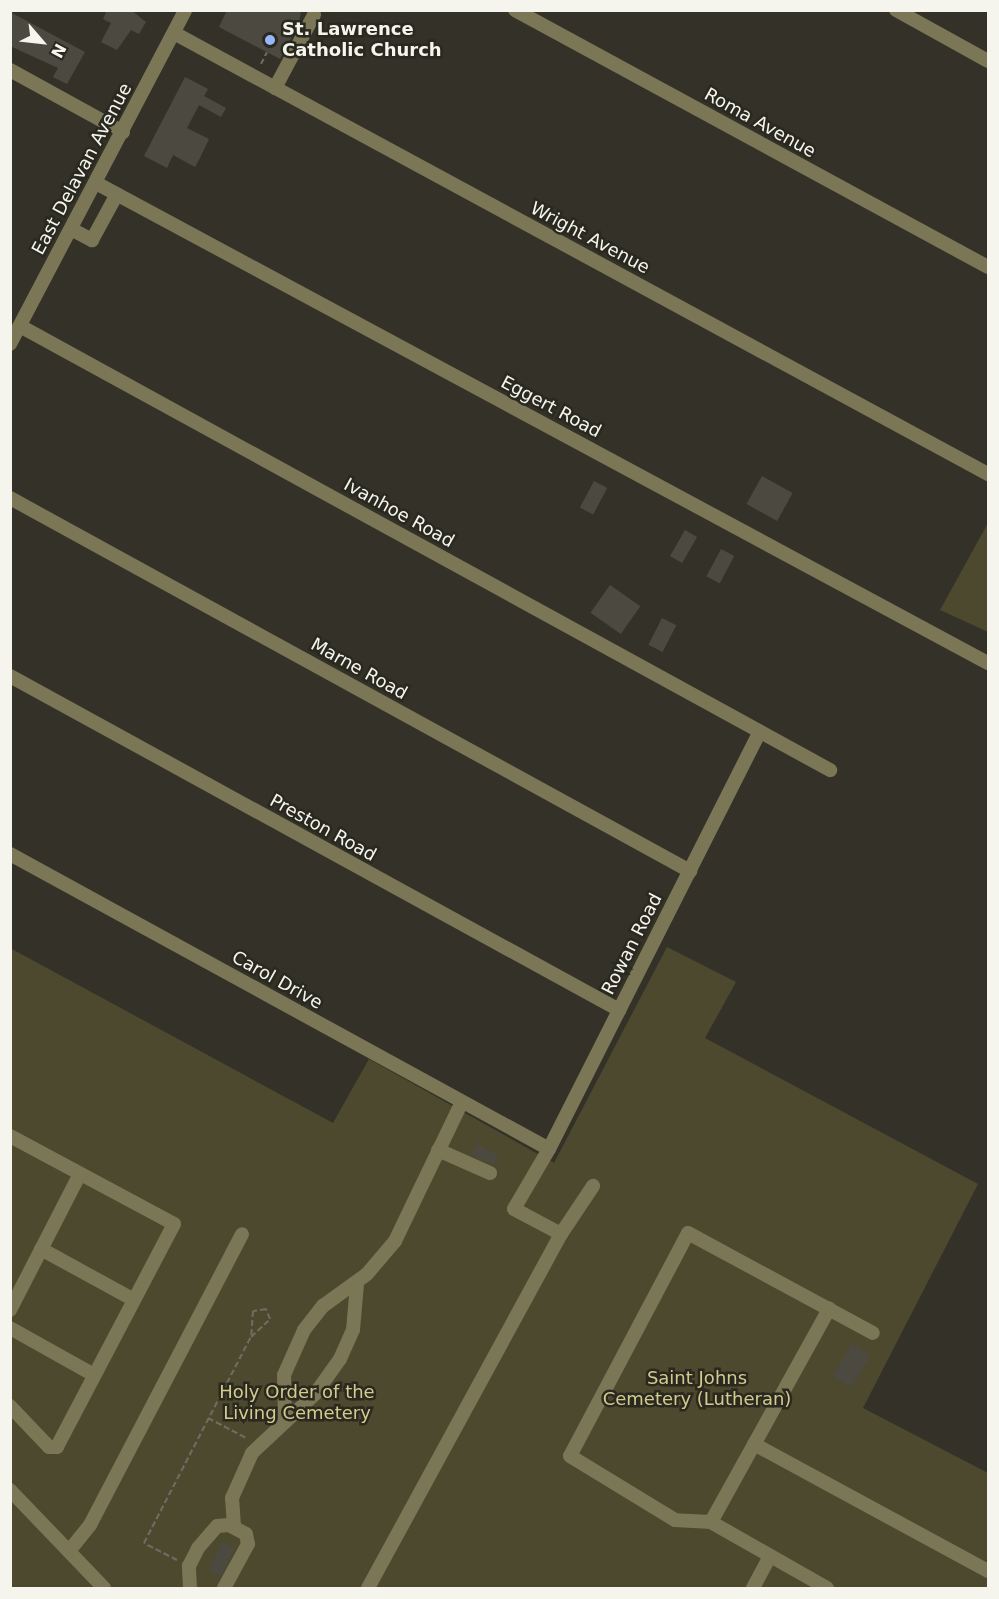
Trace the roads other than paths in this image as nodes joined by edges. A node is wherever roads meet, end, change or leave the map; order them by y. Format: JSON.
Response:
{"nodes":[{"id":1,"x":185,"y":10,"type":"edge"},
{"id":2,"x":515,"y":10,"type":"edge"},
{"id":3,"x":896,"y":10,"type":"edge"},
{"id":4,"x":314,"y":15,"type":"dead end"},
{"id":5,"x":174,"y":33,"type":"junction"},
{"id":6,"x":988,"y":62,"type":"edge"},
{"id":7,"x":10,"y":70,"type":"edge"},
{"id":8,"x":275,"y":88,"type":"junction"},
{"id":9,"x":123,"y":132,"type":"junction"},
{"id":10,"x":96,"y":183,"type":"junction"},
{"id":11,"x":117,"y":194,"type":"junction"},
{"id":12,"x":71,"y":229,"type":"junction"},
{"id":13,"x":988,"y":267,"type":"edge"},
{"id":14,"x":20,"y":326,"type":"junction"},
{"id":15,"x":10,"y":344,"type":"edge"},
{"id":16,"x":988,"y":474,"type":"edge"},
{"id":17,"x":10,"y":498,"type":"edge"},
{"id":18,"x":988,"y":663,"type":"edge"},
{"id":19,"x":10,"y":676,"type":"edge"},
{"id":20,"x":760,"y":732,"type":"junction"},
{"id":21,"x":830,"y":770,"type":"dead end"},
{"id":22,"x":10,"y":854,"type":"edge"},
{"id":23,"x":690,"y":871,"type":"junction"},
{"id":24,"x":619,"y":1010,"type":"junction"},
{"id":25,"x":462,"y":1102,"type":"junction"},
{"id":26,"x":10,"y":1137,"type":"edge"},
{"id":27,"x":549,"y":1149,"type":"junction"},
{"id":28,"x":438,"y":1150,"type":"junction"},
{"id":29,"x":490,"y":1173,"type":"dead end"},
{"id":30,"x":80,"y":1174,"type":"junction"},
{"id":31,"x":593,"y":1186,"type":"dead end"},
{"id":32,"x":242,"y":1234,"type":"dead end"},
{"id":33,"x":561,"y":1234,"type":"junction"},
{"id":34,"x":41,"y":1249,"type":"junction"},
{"id":35,"x":357,"y":1284,"type":"junction"},
{"id":36,"x":336,"y":1298,"type":"junction"},
{"id":37,"x":134,"y":1300,"type":"junction"},
{"id":38,"x":353,"y":1305,"type":"junction"},
{"id":39,"x":10,"y":1310,"type":"edge"},
{"id":40,"x":829,"y":1310,"type":"junction"},
{"id":41,"x":10,"y":1328,"type":"edge"},
{"id":42,"x":873,"y":1333,"type":"dead end"},
{"id":43,"x":94,"y":1375,"type":"junction"},
{"id":44,"x":284,"y":1399,"type":"junction"},
{"id":45,"x":10,"y":1406,"type":"edge"},
{"id":46,"x":301,"y":1406,"type":"junction"},
{"id":47,"x":285,"y":1421,"type":"junction"},
{"id":48,"x":754,"y":1444,"type":"junction"},
{"id":49,"x":10,"y":1490,"type":"edge"},
{"id":50,"x":711,"y":1522,"type":"junction"},
{"id":51,"x":234,"y":1526,"type":"junction"},
{"id":52,"x":69,"y":1551,"type":"junction"},
{"id":53,"x":770,"y":1556,"type":"junction"},
{"id":54,"x":988,"y":1571,"type":"edge"},
{"id":55,"x":104,"y":1588,"type":"edge"},
{"id":56,"x":190,"y":1588,"type":"edge"},
{"id":57,"x":224,"y":1588,"type":"edge"},
{"id":58,"x":368,"y":1588,"type":"edge"},
{"id":59,"x":753,"y":1588,"type":"edge"},
{"id":60,"x":827,"y":1588,"type":"edge"}],
"edges":[{"from":1,"to":5,"type":"street","name":"East Delavan Avenue"},
{"from":2,"to":13,"type":"street","name":"Roma Avenue"},
{"from":3,"to":6,"type":"street"},
{"from":4,"to":8,"type":"street"},
{"from":5,"to":8,"type":"street","name":"Wright Avenue"},
{"from":5,"to":9,"type":"street","name":"East Delavan Avenue"},
{"from":7,"to":9,"type":"street"},
{"from":8,"to":16,"type":"street","name":"Wright Avenue"},
{"from":9,"to":10,"type":"street","name":"East Delavan Avenue"},
{"from":10,"to":11,"type":"street","name":"Eggert Road"},
{"from":10,"to":12,"type":"street","name":"East Delavan Avenue"},
{"from":11,"to":12,"type":"street"},
{"from":11,"to":18,"type":"street","name":"Eggert Road"},
{"from":12,"to":14,"type":"street","name":"East Delavan Avenue"},
{"from":14,"to":15,"type":"street","name":"East Delavan Avenue"},
{"from":14,"to":20,"type":"street","name":"Ivanhoe Road"},
{"from":17,"to":23,"type":"street","name":"Marne Road"},
{"from":19,"to":24,"type":"street","name":"Preston Road"},
{"from":20,"to":21,"type":"street","name":"Ivanhoe Road"},
{"from":20,"to":23,"type":"street","name":"Rowan Road"},
{"from":22,"to":25,"type":"street","name":"Carol Drive"},
{"from":23,"to":24,"type":"street","name":"Rowan Road"},
{"from":24,"to":27,"type":"street","name":"Rowan Road"},
{"from":25,"to":27,"type":"street","name":"Carol Drive"},
{"from":25,"to":28,"type":"street"},
{"from":26,"to":30,"type":"street"},
{"from":27,"to":33,"type":"street","name":"Rowan Road"},
{"from":28,"to":29,"type":"street"},
{"from":28,"to":35,"type":"street"},
{"from":30,"to":34,"type":"street"},
{"from":30,"to":37,"type":"street"},
{"from":31,"to":33,"type":"street"},
{"from":32,"to":52,"type":"street"},
{"from":33,"to":58,"type":"street"},
{"from":34,"to":37,"type":"street"},
{"from":34,"to":39,"type":"street"},
{"from":35,"to":36,"type":"street"},
{"from":35,"to":38,"type":"street"},
{"from":36,"to":38,"type":"street"},
{"from":36,"to":44,"type":"street"},
{"from":37,"to":43,"type":"street"},
{"from":38,"to":46,"type":"street"},
{"from":40,"to":42,"type":"street"},
{"from":40,"to":48,"type":"street"},
{"from":40,"to":50,"type":"street"},
{"from":41,"to":43,"type":"street"},
{"from":43,"to":45,"type":"street"},
{"from":44,"to":46,"type":"street"},
{"from":44,"to":47,"type":"street"},
{"from":46,"to":47,"type":"street"},
{"from":47,"to":51,"type":"street"},
{"from":48,"to":50,"type":"street"},
{"from":48,"to":54,"type":"street"},
{"from":49,"to":52,"type":"street"},
{"from":50,"to":53,"type":"street"},
{"from":51,"to":56,"type":"street"},
{"from":51,"to":57,"type":"street"},
{"from":52,"to":55,"type":"street"},
{"from":53,"to":59,"type":"street"},
{"from":53,"to":60,"type":"street"}]}
